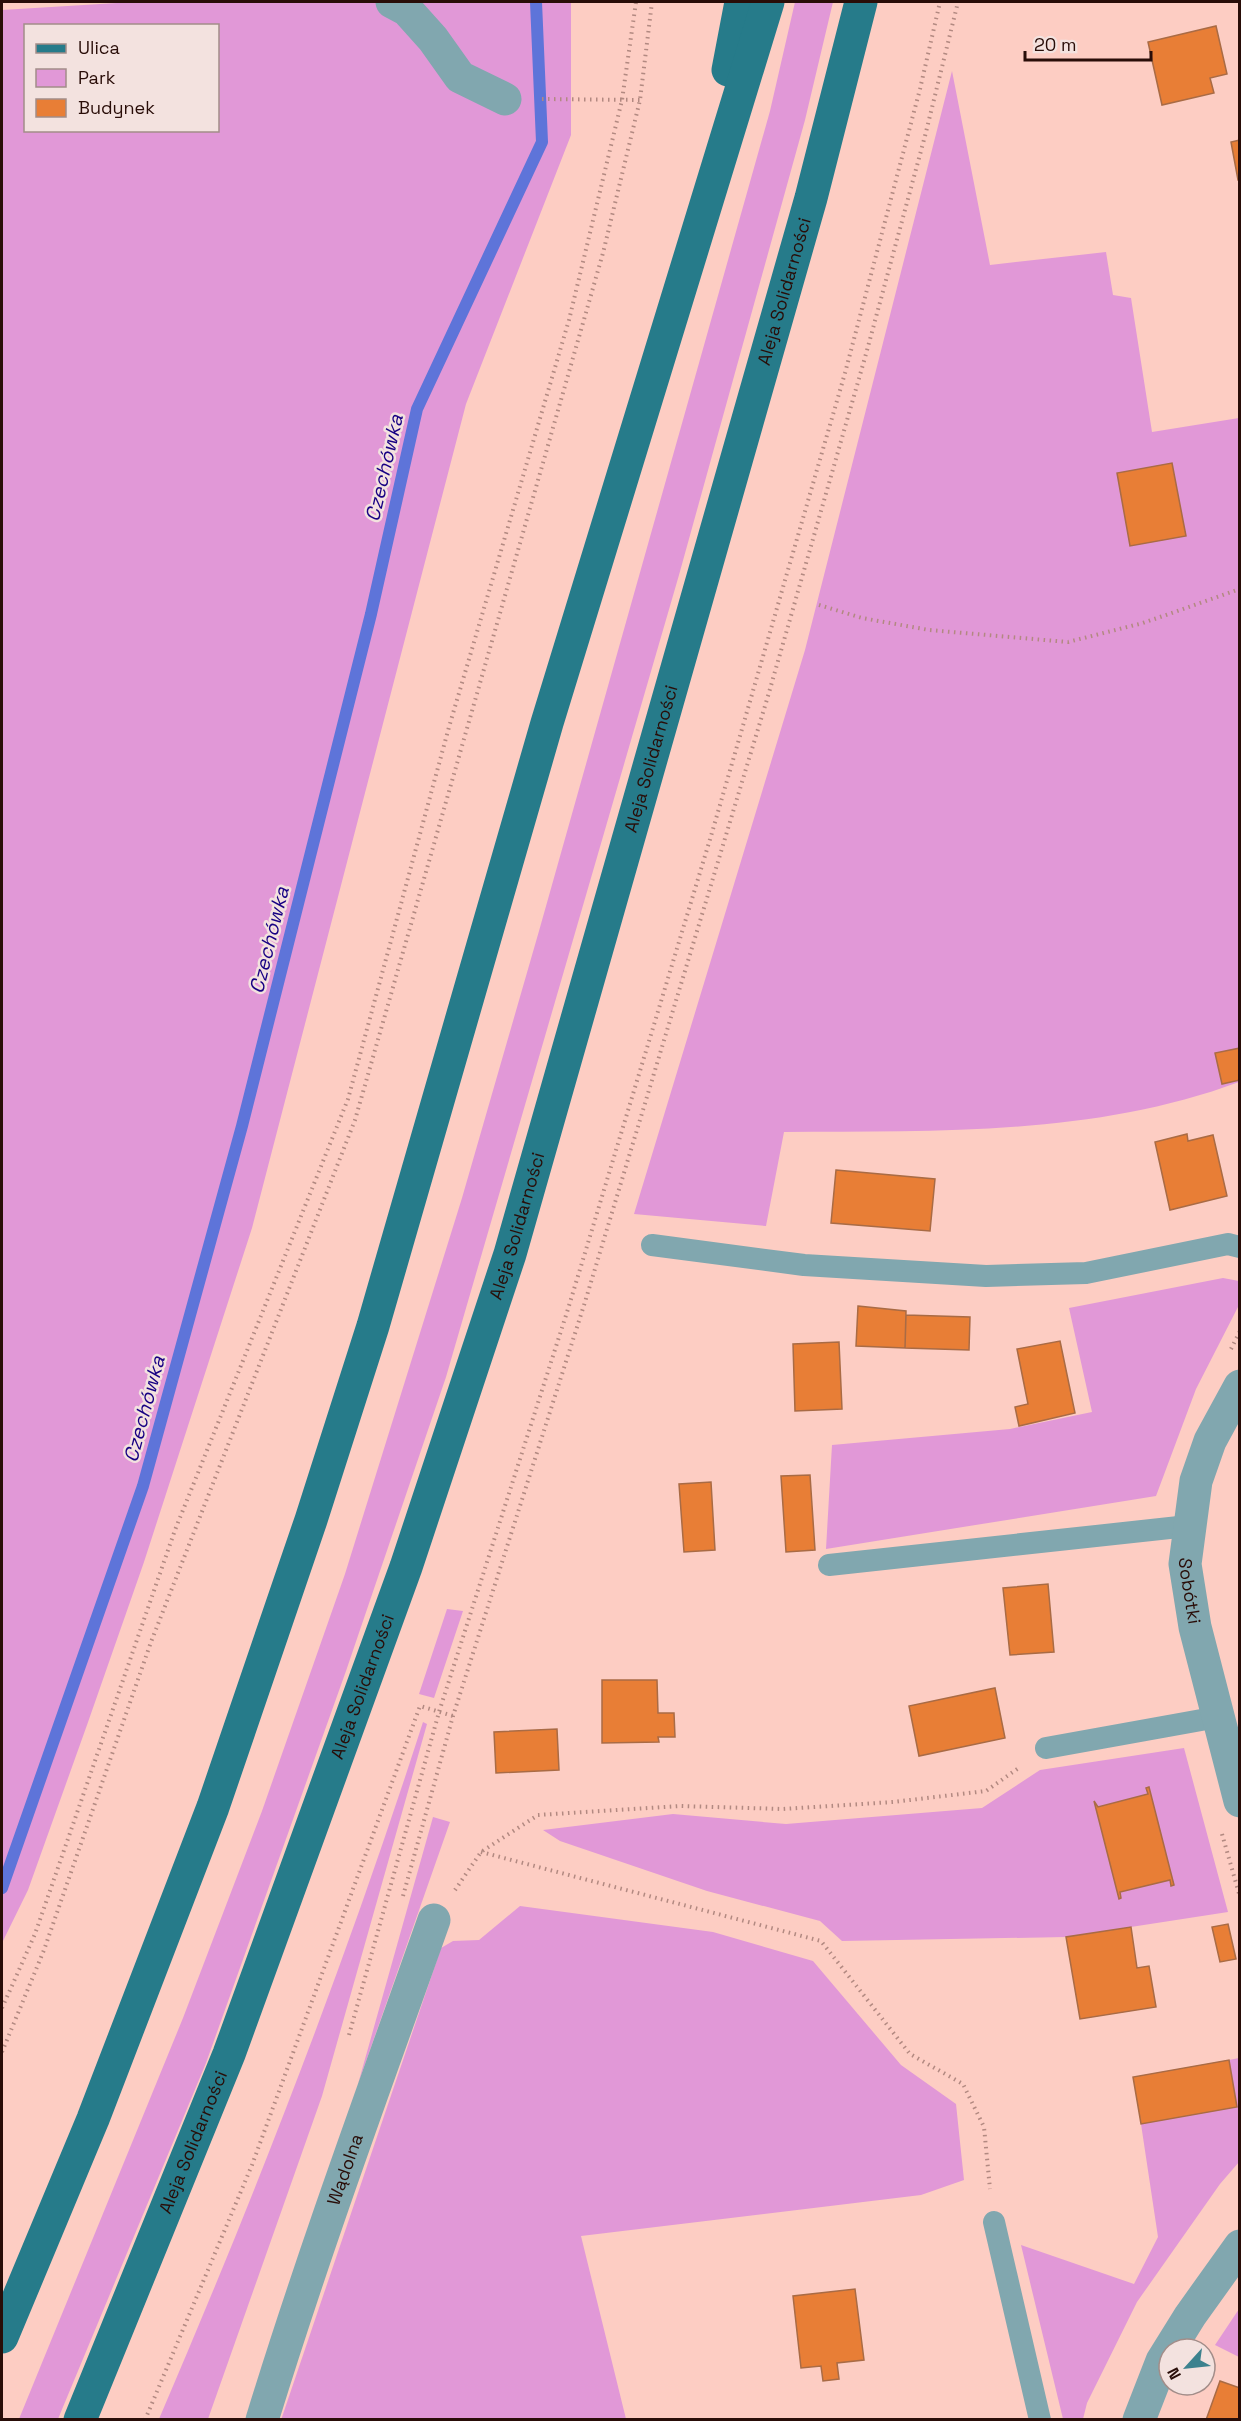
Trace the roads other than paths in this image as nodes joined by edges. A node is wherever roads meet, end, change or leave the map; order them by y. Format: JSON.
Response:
{"nodes":[{"id":1,"x":392,"y":2,"type":"edge"},
{"id":2,"x":741,"y":2,"type":"edge"},
{"id":3,"x":768,"y":2,"type":"edge"},
{"id":4,"x":861,"y":2,"type":"edge"},
{"id":5,"x":505,"y":99,"type":"dead end"},
{"id":6,"x":698,"y":225,"type":"junction"},
{"id":7,"x":652,"y":1245,"type":"dead end"},
{"id":8,"x":1239,"y":1247,"type":"edge"},
{"id":9,"x":1239,"y":1386,"type":"edge"},
{"id":10,"x":1188,"y":1526,"type":"junction"},
{"id":11,"x":829,"y":1565,"type":"dead end"},
{"id":12,"x":1218,"y":1718,"type":"junction"},
{"id":13,"x":1046,"y":1748,"type":"road end"},
{"id":14,"x":1239,"y":1801,"type":"edge"},
{"id":15,"x":434,"y":1920,"type":"road end"},
{"id":16,"x":994,"y":2222,"type":"road end"},
{"id":17,"x":1239,"y":2246,"type":"edge"},
{"id":18,"x":2,"y":2337,"type":"edge"},
{"id":19,"x":80,"y":2420,"type":"edge"},
{"id":20,"x":262,"y":2420,"type":"edge"},
{"id":21,"x":1040,"y":2420,"type":"edge"},
{"id":22,"x":1139,"y":2420,"type":"edge"}],
"edges":[{"from":1,"to":5,"type":"street"},
{"from":2,"to":6,"type":"main road"},
{"from":3,"to":6,"type":"main road"},
{"from":4,"to":19,"type":"main road","name":"Aleja Solidarności"},
{"from":6,"to":18,"type":"main road"},
{"from":7,"to":8,"type":"lane"},
{"from":9,"to":10,"type":"street","name":"Sobótki"},
{"from":10,"to":11,"type":"lane"},
{"from":10,"to":12,"type":"street","name":"Sobótki"},
{"from":12,"to":13,"type":"lane"},
{"from":12,"to":14,"type":"street","name":"Sobótki"},
{"from":15,"to":20,"type":"street","name":"Wądolna"},
{"from":16,"to":21,"type":"lane"},
{"from":17,"to":22,"type":"street"}]}
